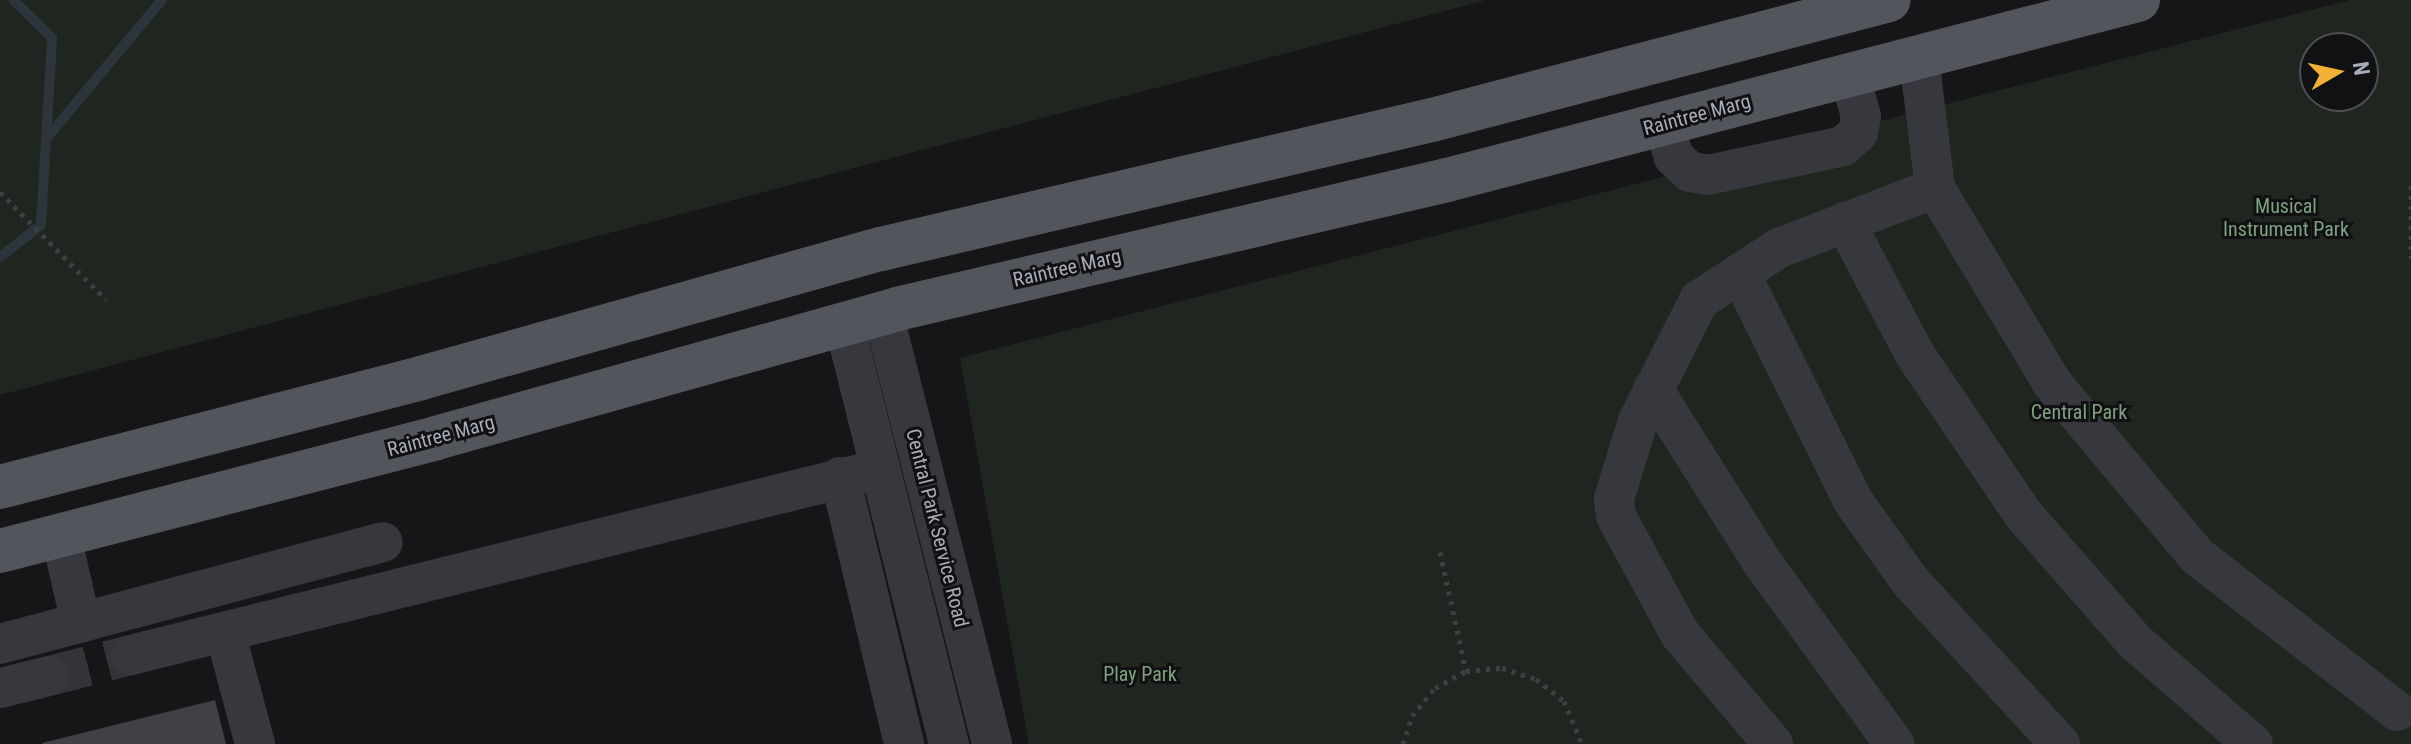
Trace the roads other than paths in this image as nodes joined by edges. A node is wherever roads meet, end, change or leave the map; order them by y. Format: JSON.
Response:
{"nodes":[{"id":1,"x":1888,"y":0,"type":"edge"},
{"id":2,"x":2138,"y":0,"type":"edge"},
{"id":3,"x":2051,"y":11,"type":"edge"},
{"id":4,"x":1919,"y":57,"type":"junction"},
{"id":5,"x":1849,"y":75,"type":"junction"},
{"id":6,"x":1664,"y":123,"type":"junction"},
{"id":7,"x":1935,"y":188,"type":"junction"},
{"id":8,"x":1845,"y":222,"type":"junction"},
{"id":9,"x":1740,"y":273,"type":"junction"},
{"id":10,"x":864,"y":318,"type":"junction"},
{"id":11,"x":1653,"y":389,"type":"junction"},
{"id":12,"x":880,"y":469,"type":"junction"},
{"id":13,"x":840,"y":477,"type":"junction"},
{"id":14,"x":0,"y":487,"type":"edge"},
{"id":15,"x":61,"y":536,"type":"junction"},
{"id":16,"x":383,"y":542,"type":"dead end"},
{"id":17,"x":0,"y":551,"type":"edge"},
{"id":18,"x":81,"y":623,"type":"junction"},
{"id":19,"x":225,"y":632,"type":"junction"},
{"id":20,"x":0,"y":644,"type":"edge"},
{"id":21,"x":131,"y":655,"type":"tunnel mouth"},
{"id":22,"x":49,"y":676,"type":"tunnel mouth"},
{"id":23,"x":0,"y":688,"type":"edge"},
{"id":24,"x":2397,"y":711,"type":"dead end"},
{"id":25,"x":255,"y":744,"type":"edge"},
{"id":26,"x":904,"y":744,"type":"edge"},
{"id":27,"x":949,"y":744,"type":"edge"},
{"id":28,"x":992,"y":744,"type":"edge"},
{"id":29,"x":1773,"y":744,"type":"edge"},
{"id":30,"x":1894,"y":744,"type":"edge"},
{"id":31,"x":2060,"y":744,"type":"edge"},
{"id":32,"x":2253,"y":744,"type":"edge"}],
"edges":[{"from":1,"to":14,"type":"main road"},
{"from":2,"to":3,"type":"main road","name":"Raintree Marg"},
{"from":3,"to":4,"type":"main road","name":"Raintree Marg"},
{"from":4,"to":5,"type":"main road","name":"Raintree Marg"},
{"from":4,"to":7,"type":"street"},
{"from":5,"to":6,"type":"main road","name":"Raintree Marg"},
{"from":5,"to":6,"type":"street"},
{"from":6,"to":10,"type":"main road","name":"Raintree Marg"},
{"from":7,"to":8,"type":"street"},
{"from":7,"to":24,"type":"street"},
{"from":8,"to":9,"type":"street"},
{"from":8,"to":32,"type":"street"},
{"from":9,"to":11,"type":"street"},
{"from":9,"to":31,"type":"street"},
{"from":10,"to":12,"type":"street","name":"Central Park Service Road"},
{"from":10,"to":15,"type":"main road","name":"Raintree Marg"},
{"from":10,"to":28,"type":"street","name":"Central Park Service Road"},
{"from":11,"to":29,"type":"street"},
{"from":11,"to":30,"type":"street"},
{"from":12,"to":13,"type":"street"},
{"from":12,"to":27,"type":"street","name":"Central Park Service Road"},
{"from":13,"to":19,"type":"street"},
{"from":13,"to":26,"type":"street"},
{"from":15,"to":17,"type":"main road","name":"Raintree Marg"},
{"from":15,"to":18,"type":"street"},
{"from":16,"to":18,"type":"street"},
{"from":18,"to":20,"type":"street"},
{"from":19,"to":21,"type":"street"},
{"from":19,"to":25,"type":"street"},
{"from":22,"to":23,"type":"street"}]}
